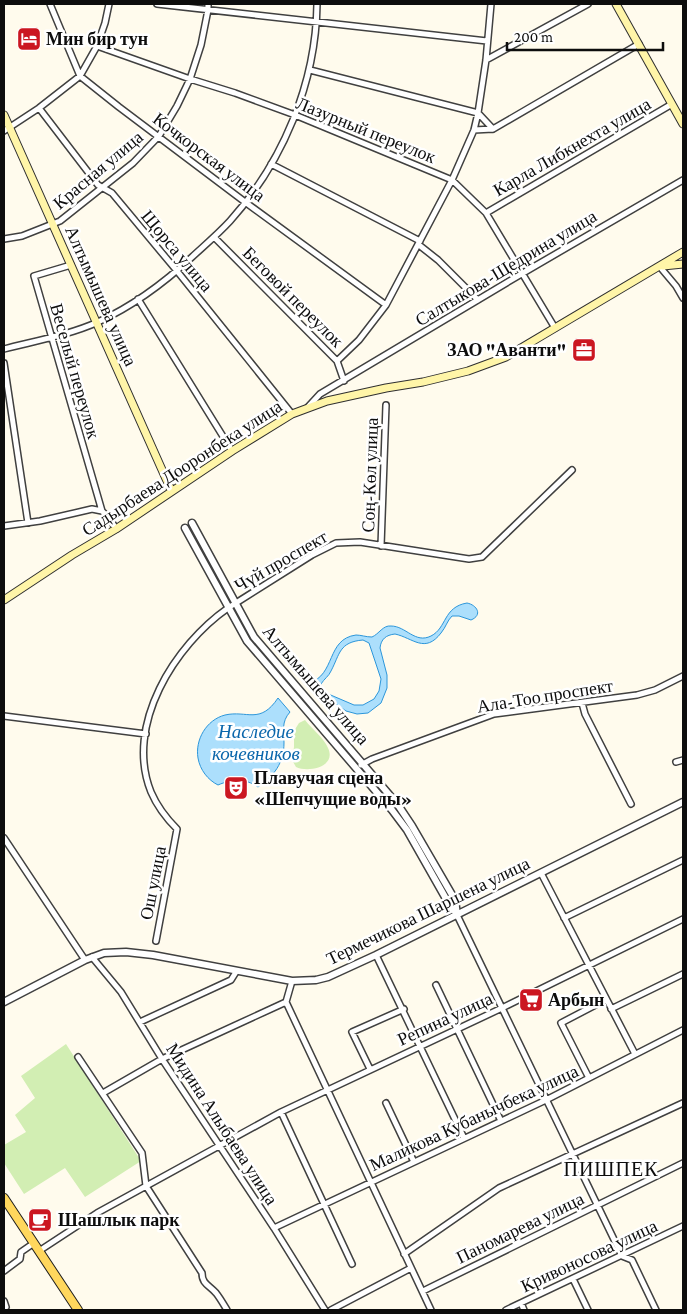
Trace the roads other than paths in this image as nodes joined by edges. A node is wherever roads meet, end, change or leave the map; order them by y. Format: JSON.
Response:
{"nodes":[{"id":1,"x":50,"y":4,"type":"edge"},
{"id":2,"x":109,"y":4,"type":"edge"},
{"id":3,"x":157,"y":4,"type":"edge"},
{"id":4,"x":317,"y":4,"type":"edge"},
{"id":5,"x":491,"y":4,"type":"edge"},
{"id":6,"x":588,"y":4,"type":"edge"},
{"id":7,"x":616,"y":4,"type":"edge"},
{"id":8,"x":208,"y":7,"type":"edge"},
{"id":9,"x":317,"y":20,"type":"junction"},
{"id":10,"x":487,"y":41,"type":"junction"},
{"id":11,"x":639,"y":44,"type":"junction"},
{"id":12,"x":97,"y":46,"type":"junction"},
{"id":13,"x":486,"y":60,"type":"junction"},
{"id":14,"x":310,"y":70,"type":"junction"},
{"id":15,"x":80,"y":76,"type":"junction"},
{"id":16,"x":190,"y":79,"type":"junction"},
{"id":17,"x":672,"y":104,"type":"junction"},
{"id":18,"x":39,"y":108,"type":"junction"},
{"id":19,"x":478,"y":113,"type":"junction"},
{"id":20,"x":4,"y":115,"type":"edge"},
{"id":21,"x":295,"y":115,"type":"junction"},
{"id":22,"x":683,"y":124,"type":"edge"},
{"id":23,"x":494,"y":129,"type":"junction"},
{"id":24,"x":7,"y":130,"type":"edge"},
{"id":25,"x":474,"y":130,"type":"junction"},
{"id":26,"x":159,"y":136,"type":"junction"},
{"id":27,"x":271,"y":164,"type":"junction"},
{"id":28,"x":452,"y":180,"type":"junction"},
{"id":29,"x":683,"y":180,"type":"edge"},
{"id":30,"x":103,"y":188,"type":"junction"},
{"id":31,"x":245,"y":202,"type":"junction"},
{"id":32,"x":486,"y":213,"type":"junction"},
{"id":33,"x":53,"y":224,"type":"junction"},
{"id":34,"x":214,"y":237,"type":"junction"},
{"id":35,"x":4,"y":239,"type":"edge"},
{"id":36,"x":419,"y":243,"type":"junction"},
{"id":37,"x":683,"y":252,"type":"edge"},
{"id":38,"x":71,"y":264,"type":"junction"},
{"id":39,"x":683,"y":264,"type":"edge"},
{"id":40,"x":660,"y":266,"type":"junction"},
{"id":41,"x":177,"y":271,"type":"junction"},
{"id":42,"x":523,"y":273,"type":"junction"},
{"id":43,"x":683,"y":298,"type":"edge"},
{"id":44,"x":138,"y":299,"type":"junction"},
{"id":45,"x":478,"y":300,"type":"junction"},
{"id":46,"x":386,"y":305,"type":"junction"},
{"id":47,"x":97,"y":322,"type":"junction"},
{"id":48,"x":555,"y":328,"type":"junction"},
{"id":49,"x":51,"y":338,"type":"junction"},
{"id":50,"x":4,"y":349,"type":"edge"},
{"id":51,"x":337,"y":361,"type":"junction"},
{"id":52,"x":4,"y":363,"type":"edge"},
{"id":53,"x":344,"y":381,"type":"junction"},
{"id":54,"x":386,"y":405,"type":"dead end"},
{"id":55,"x":307,"y":408,"type":"junction"},
{"id":56,"x":292,"y":414,"type":"junction"},
{"id":57,"x":232,"y":451,"type":"junction"},
{"id":58,"x":572,"y":470,"type":"dead end"},
{"id":59,"x":171,"y":490,"type":"junction"},
{"id":60,"x":102,"y":511,"type":"junction"},
{"id":61,"x":28,"y":523,"type":"junction"},
{"id":62,"x":192,"y":523,"type":"dead end"},
{"id":63,"x":4,"y":526,"type":"edge"},
{"id":64,"x":185,"y":528,"type":"dead end"},
{"id":65,"x":116,"y":529,"type":"junction"},
{"id":66,"x":381,"y":546,"type":"junction"},
{"id":67,"x":4,"y":600,"type":"edge"},
{"id":68,"x":235,"y":604,"type":"junction"},
{"id":69,"x":228,"y":608,"type":"junction"},
{"id":70,"x":683,"y":676,"type":"edge"},
{"id":71,"x":582,"y":703,"type":"junction"},
{"id":72,"x":4,"y":716,"type":"edge"},
{"id":73,"x":146,"y":734,"type":"junction"},
{"id":74,"x":683,"y":760,"type":"edge"},
{"id":75,"x":676,"y":762,"type":"dead end"},
{"id":76,"x":363,"y":763,"type":"junction"},
{"id":77,"x":357,"y":768,"type":"junction"},
{"id":78,"x":683,"y":802,"type":"edge"},
{"id":79,"x":632,"y":804,"type":"dead end"},
{"id":80,"x":177,"y":829,"type":"joint"},
{"id":81,"x":4,"y":838,"type":"edge"},
{"id":82,"x":683,"y":860,"type":"edge"},
{"id":83,"x":540,"y":873,"type":"junction"},
{"id":84,"x":457,"y":915,"type":"junction"},
{"id":85,"x":564,"y":918,"type":"junction"},
{"id":86,"x":683,"y":919,"type":"edge"},
{"id":87,"x":156,"y":941,"type":"dead end"},
{"id":88,"x":376,"y":955,"type":"junction"},
{"id":89,"x":88,"y":959,"type":"junction"},
{"id":90,"x":588,"y":965,"type":"junction"},
{"id":91,"x":236,"y":972,"type":"junction"},
{"id":92,"x":683,"y":974,"type":"edge"},
{"id":93,"x":292,"y":981,"type":"junction"},
{"id":94,"x":436,"y":985,"type":"dead end"},
{"id":95,"x":605,"y":1000,"type":"junction"},
{"id":96,"x":4,"y":1002,"type":"edge"},
{"id":97,"x":286,"y":1002,"type":"junction"},
{"id":98,"x":502,"y":1008,"type":"junction"},
{"id":99,"x":404,"y":1009,"type":"junction"},
{"id":100,"x":611,"y":1009,"type":"junction"},
{"id":101,"x":140,"y":1022,"type":"junction"},
{"id":102,"x":457,"y":1029,"type":"junction"},
{"id":103,"x":683,"y":1030,"type":"edge"},
{"id":104,"x":421,"y":1046,"type":"junction"},
{"id":105,"x":635,"y":1054,"type":"junction"},
{"id":106,"x":78,"y":1057,"type":"dead end"},
{"id":107,"x":162,"y":1059,"type":"junction"},
{"id":108,"x":370,"y":1069,"type":"junction"},
{"id":109,"x":589,"y":1078,"type":"junction"},
{"id":110,"x":326,"y":1090,"type":"junction"},
{"id":111,"x":102,"y":1093,"type":"junction"},
{"id":112,"x":546,"y":1100,"type":"junction"},
{"id":113,"x":386,"y":1103,"type":"dead end"},
{"id":114,"x":683,"y":1103,"type":"edge"},
{"id":115,"x":281,"y":1112,"type":"junction"},
{"id":116,"x":501,"y":1121,"type":"junction"},
{"id":117,"x":464,"y":1138,"type":"junction"},
{"id":118,"x":218,"y":1145,"type":"junction"},
{"id":119,"x":573,"y":1155,"type":"junction"},
{"id":120,"x":414,"y":1162,"type":"junction"},
{"id":121,"x":683,"y":1163,"type":"edge"},
{"id":122,"x":370,"y":1182,"type":"junction"},
{"id":123,"x":146,"y":1186,"type":"junction"},
{"id":124,"x":5,"y":1204,"type":"edge"},
{"id":125,"x":324,"y":1204,"type":"junction"},
{"id":126,"x":598,"y":1206,"type":"junction"},
{"id":127,"x":683,"y":1226,"type":"edge"},
{"id":128,"x":274,"y":1228,"type":"junction"},
{"id":129,"x":34,"y":1243,"type":"junction"},
{"id":130,"x":39,"y":1251,"type":"junction"},
{"id":131,"x":404,"y":1254,"type":"junction"},
{"id":132,"x":622,"y":1256,"type":"junction"},
{"id":133,"x":352,"y":1264,"type":"dead end"},
{"id":134,"x":411,"y":1268,"type":"junction"},
{"id":135,"x":4,"y":1271,"type":"edge"},
{"id":136,"x":573,"y":1279,"type":"junction"},
{"id":137,"x":423,"y":1291,"type":"junction"},
{"id":138,"x":4,"y":1301,"type":"edge"},
{"id":139,"x":521,"y":1303,"type":"junction"},
{"id":140,"x":6,"y":1307,"type":"dead end"},
{"id":141,"x":78,"y":1310,"type":"edge"},
{"id":142,"x":227,"y":1310,"type":"edge"},
{"id":143,"x":325,"y":1310,"type":"edge"},
{"id":144,"x":331,"y":1310,"type":"edge"},
{"id":145,"x":431,"y":1310,"type":"edge"},
{"id":146,"x":506,"y":1310,"type":"edge"},
{"id":147,"x":524,"y":1310,"type":"edge"},
{"id":148,"x":588,"y":1310,"type":"edge"},
{"id":149,"x":656,"y":1310,"type":"edge"}],
"edges":[{"from":1,"to":15,"type":"street","name":"Кочкорская улица"},
{"from":2,"to":12,"type":"street"},
{"from":3,"to":8,"type":"street"},
{"from":4,"to":9,"type":"street"},
{"from":5,"to":10,"type":"street"},
{"from":6,"to":13,"type":"street"},
{"from":7,"to":11,"type":"main road"},
{"from":8,"to":9,"type":"street"},
{"from":8,"to":16,"type":"street","name":"Красная улица"},
{"from":9,"to":10,"type":"street"},
{"from":9,"to":14,"type":"street"},
{"from":10,"to":13,"type":"street"},
{"from":11,"to":17,"type":"main road"},
{"from":11,"to":23,"type":"street"},
{"from":12,"to":15,"type":"street"},
{"from":12,"to":16,"type":"street","name":"Лазурный переулок"},
{"from":13,"to":19,"type":"street"},
{"from":14,"to":19,"type":"street"},
{"from":14,"to":21,"type":"street"},
{"from":15,"to":18,"type":"street"},
{"from":15,"to":26,"type":"street","name":"Кочкорская улица"},
{"from":16,"to":21,"type":"street","name":"Лазурный переулок"},
{"from":16,"to":26,"type":"street","name":"Красная улица"},
{"from":17,"to":22,"type":"main road"},
{"from":17,"to":32,"type":"street","name":"Карла Либкнехта улица"},
{"from":18,"to":24,"type":"street"},
{"from":18,"to":30,"type":"street","name":"Щорса улица"},
{"from":19,"to":23,"type":"street"},
{"from":19,"to":25,"type":"street"},
{"from":20,"to":24,"type":"main road","name":"Алтымышева улица"},
{"from":21,"to":27,"type":"street"},
{"from":21,"to":28,"type":"street","name":"Лазурный переулок"},
{"from":23,"to":25,"type":"street"},
{"from":24,"to":33,"type":"main road","name":"Алтымышева улица"},
{"from":25,"to":28,"type":"street"},
{"from":26,"to":30,"type":"street","name":"Красная улица"},
{"from":26,"to":31,"type":"street","name":"Кочкорская улица"},
{"from":27,"to":31,"type":"street"},
{"from":27,"to":36,"type":"street"},
{"from":28,"to":32,"type":"street","name":"Лазурный переулок"},
{"from":28,"to":36,"type":"street"},
{"from":29,"to":42,"type":"street","name":"Салтыкова-Щедрина улица"},
{"from":30,"to":33,"type":"street","name":"Красная улица"},
{"from":30,"to":41,"type":"street","name":"Щорса улица"},
{"from":31,"to":34,"type":"street"},
{"from":31,"to":46,"type":"street","name":"Кочкорская улица"},
{"from":32,"to":42,"type":"street","name":"Лазурный переулок"},
{"from":33,"to":35,"type":"street","name":"Красная улица"},
{"from":33,"to":38,"type":"main road","name":"Алтымышева улица"},
{"from":34,"to":41,"type":"street"},
{"from":34,"to":51,"type":"street","name":"Беговой переулок"},
{"from":36,"to":45,"type":"street"},
{"from":36,"to":46,"type":"street"},
{"from":37,"to":40,"type":"main road","name":"Садырбаева Дооронбека улица"},
{"from":38,"to":47,"type":"main road","name":"Алтымышева улица"},
{"from":38,"to":49,"type":"street","name":"Веселый переулок"},
{"from":39,"to":40,"type":"main road","name":"Садырбаева Дооронбека улица"},
{"from":40,"to":43,"type":"street"},
{"from":40,"to":48,"type":"main road","name":"Садырбаева Дооронбека улица"},
{"from":41,"to":44,"type":"street"},
{"from":41,"to":56,"type":"street","name":"Щорса улица"},
{"from":42,"to":45,"type":"street","name":"Салтыкова-Щедрина улица"},
{"from":42,"to":48,"type":"street","name":"Лазурный переулок"},
{"from":44,"to":47,"type":"street"},
{"from":44,"to":57,"type":"street"},
{"from":45,"to":53,"type":"street","name":"Салтыкова-Щедрина улица"},
{"from":46,"to":51,"type":"street"},
{"from":47,"to":49,"type":"street"},
{"from":47,"to":59,"type":"main road","name":"Алтымышева улица"},
{"from":48,"to":55,"type":"main road","name":"Садырбаева Дооронбека улица"},
{"from":49,"to":50,"type":"street"},
{"from":49,"to":60,"type":"street","name":"Веселый переулок"},
{"from":51,"to":53,"type":"street","name":"Беговой переулок"},
{"from":52,"to":61,"type":"street"},
{"from":53,"to":55,"type":"street","name":"Салтыкова-Щедрина улица"},
{"from":54,"to":66,"type":"street","name":"Соң-Көл улица"},
{"from":55,"to":56,"type":"main road","name":"Садырбаева Дооронбека улица"},
{"from":56,"to":57,"type":"main road","name":"Садырбаева Дооронбека улица"},
{"from":57,"to":59,"type":"main road","name":"Садырбаева Дооронбека улица"},
{"from":58,"to":66,"type":"street","name":"Чүй проспект"},
{"from":59,"to":65,"type":"main road","name":"Садырбаева Дооронбека улица"},
{"from":60,"to":61,"type":"street"},
{"from":60,"to":65,"type":"street"},
{"from":61,"to":63,"type":"street"},
{"from":62,"to":68,"type":"street","name":"Алтымышева улица"},
{"from":64,"to":69,"type":"street","name":"Алтымышева улица"},
{"from":65,"to":67,"type":"main road","name":"Садырбаева Дооронбека улица"},
{"from":66,"to":68,"type":"street","name":"Чүй проспект"},
{"from":68,"to":69,"type":"street","name":"Чүй проспект"},
{"from":68,"to":76,"type":"street","name":"Алтымышева улица"},
{"from":69,"to":73,"type":"street","name":"Чүй проспект"},
{"from":69,"to":77,"type":"street","name":"Алтымышева улица"},
{"from":70,"to":71,"type":"street","name":"Ала-Тоо проспект"},
{"from":71,"to":76,"type":"street","name":"Ала-Тоо проспект"},
{"from":71,"to":79,"type":"street"},
{"from":72,"to":73,"type":"street"},
{"from":73,"to":80,"type":"street","name":"Чүй проспект"},
{"from":74,"to":75,"type":"street"},
{"from":76,"to":77,"type":"street","name":"Ала-Тоо проспект"},
{"from":76,"to":84,"type":"street","name":"Алтымышева улица"},
{"from":77,"to":84,"type":"street","name":"Алтымышева улица"},
{"from":78,"to":83,"type":"street","name":"Термечикова Шаршена улица"},
{"from":80,"to":87,"type":"street","name":"Ош улица"},
{"from":81,"to":89,"type":"street","name":"Мидина Алыбаева улица"},
{"from":82,"to":85,"type":"street"},
{"from":83,"to":84,"type":"street","name":"Термечикова Шаршена улица"},
{"from":83,"to":85,"type":"street"},
{"from":84,"to":88,"type":"street","name":"Термечикова Шаршена улица"},
{"from":84,"to":98,"type":"street"},
{"from":85,"to":90,"type":"street"},
{"from":86,"to":90,"type":"street","name":"Репина улица"},
{"from":88,"to":93,"type":"street","name":"Термечикова Шаршена улица"},
{"from":88,"to":99,"type":"street"},
{"from":89,"to":91,"type":"street","name":"Термечикова Шаршена улица"},
{"from":89,"to":96,"type":"street","name":"Термечикова Шаршена улица"},
{"from":89,"to":101,"type":"street","name":"Мидина Алыбаева улица"},
{"from":90,"to":95,"type":"street"},
{"from":90,"to":98,"type":"street","name":"Репина улица"},
{"from":91,"to":93,"type":"street","name":"Термечикова Шаршена улица"},
{"from":91,"to":101,"type":"street"},
{"from":92,"to":100,"type":"street"},
{"from":93,"to":97,"type":"street"},
{"from":94,"to":102,"type":"street"},
{"from":95,"to":100,"type":"street"},
{"from":95,"to":109,"type":"street"},
{"from":97,"to":107,"type":"street"},
{"from":97,"to":110,"type":"street"},
{"from":98,"to":102,"type":"street","name":"Репина улица"},
{"from":98,"to":112,"type":"street"},
{"from":99,"to":104,"type":"street"},
{"from":99,"to":108,"type":"street"},
{"from":100,"to":105,"type":"street"},
{"from":101,"to":107,"type":"street","name":"Мидина Алыбаева улица"},
{"from":102,"to":104,"type":"street","name":"Репина улица"},
{"from":102,"to":116,"type":"street"},
{"from":103,"to":105,"type":"street","name":"Маликова Кубанычбека улица"},
{"from":104,"to":108,"type":"street","name":"Репина улица"},
{"from":104,"to":117,"type":"street"},
{"from":105,"to":109,"type":"street","name":"Маликова Кубанычбека улица"},
{"from":106,"to":111,"type":"street"},
{"from":107,"to":111,"type":"street"},
{"from":107,"to":118,"type":"street","name":"Мидина Алыбаева улица"},
{"from":108,"to":110,"type":"street","name":"Репина улица"},
{"from":109,"to":112,"type":"street","name":"Маликова Кубанычбека улица"},
{"from":110,"to":115,"type":"street","name":"Репина улица"},
{"from":110,"to":122,"type":"street"},
{"from":111,"to":123,"type":"street"},
{"from":112,"to":116,"type":"street","name":"Маликова Кубанычбека улица"},
{"from":112,"to":119,"type":"street"},
{"from":113,"to":120,"type":"street"},
{"from":114,"to":119,"type":"street"},
{"from":115,"to":118,"type":"street","name":"Репина улица"},
{"from":115,"to":125,"type":"street"},
{"from":116,"to":117,"type":"street","name":"Маликова Кубанычбека улица"},
{"from":117,"to":120,"type":"street","name":"Маликова Кубанычбека улица"},
{"from":118,"to":123,"type":"street","name":"Репина улица"},
{"from":118,"to":128,"type":"street","name":"Мидина Алыбаева улица"},
{"from":119,"to":126,"type":"street"},
{"from":119,"to":131,"type":"street"},
{"from":120,"to":122,"type":"street","name":"Маликова Кубанычбека улица"},
{"from":121,"to":126,"type":"street","name":"Паномарева улица"},
{"from":122,"to":125,"type":"street","name":"Маликова Кубанычбека улица"},
{"from":122,"to":131,"type":"street"},
{"from":123,"to":130,"type":"street","name":"Репина улица"},
{"from":123,"to":142,"type":"street"},
{"from":124,"to":129,"type":"main road"},
{"from":125,"to":128,"type":"street","name":"Маликова Кубанычбека улица"},
{"from":125,"to":133,"type":"street"},
{"from":126,"to":132,"type":"street"},
{"from":126,"to":137,"type":"street","name":"Паномарева улица"},
{"from":127,"to":132,"type":"street","name":"Кривоносова улица"},
{"from":128,"to":143,"type":"street","name":"Мидина Алыбаева улица"},
{"from":129,"to":130,"type":"main road"},
{"from":129,"to":135,"type":"street"},
{"from":130,"to":141,"type":"main road"},
{"from":131,"to":134,"type":"street"},
{"from":132,"to":136,"type":"street","name":"Кривоносова улица"},
{"from":132,"to":149,"type":"street"},
{"from":134,"to":137,"type":"street"},
{"from":134,"to":144,"type":"street"},
{"from":136,"to":139,"type":"street","name":"Кривоносова улица"},
{"from":136,"to":148,"type":"street"},
{"from":137,"to":145,"type":"street"},
{"from":138,"to":140,"type":"street"},
{"from":139,"to":146,"type":"street","name":"Кривоносова улица"},
{"from":139,"to":147,"type":"street"}]}
